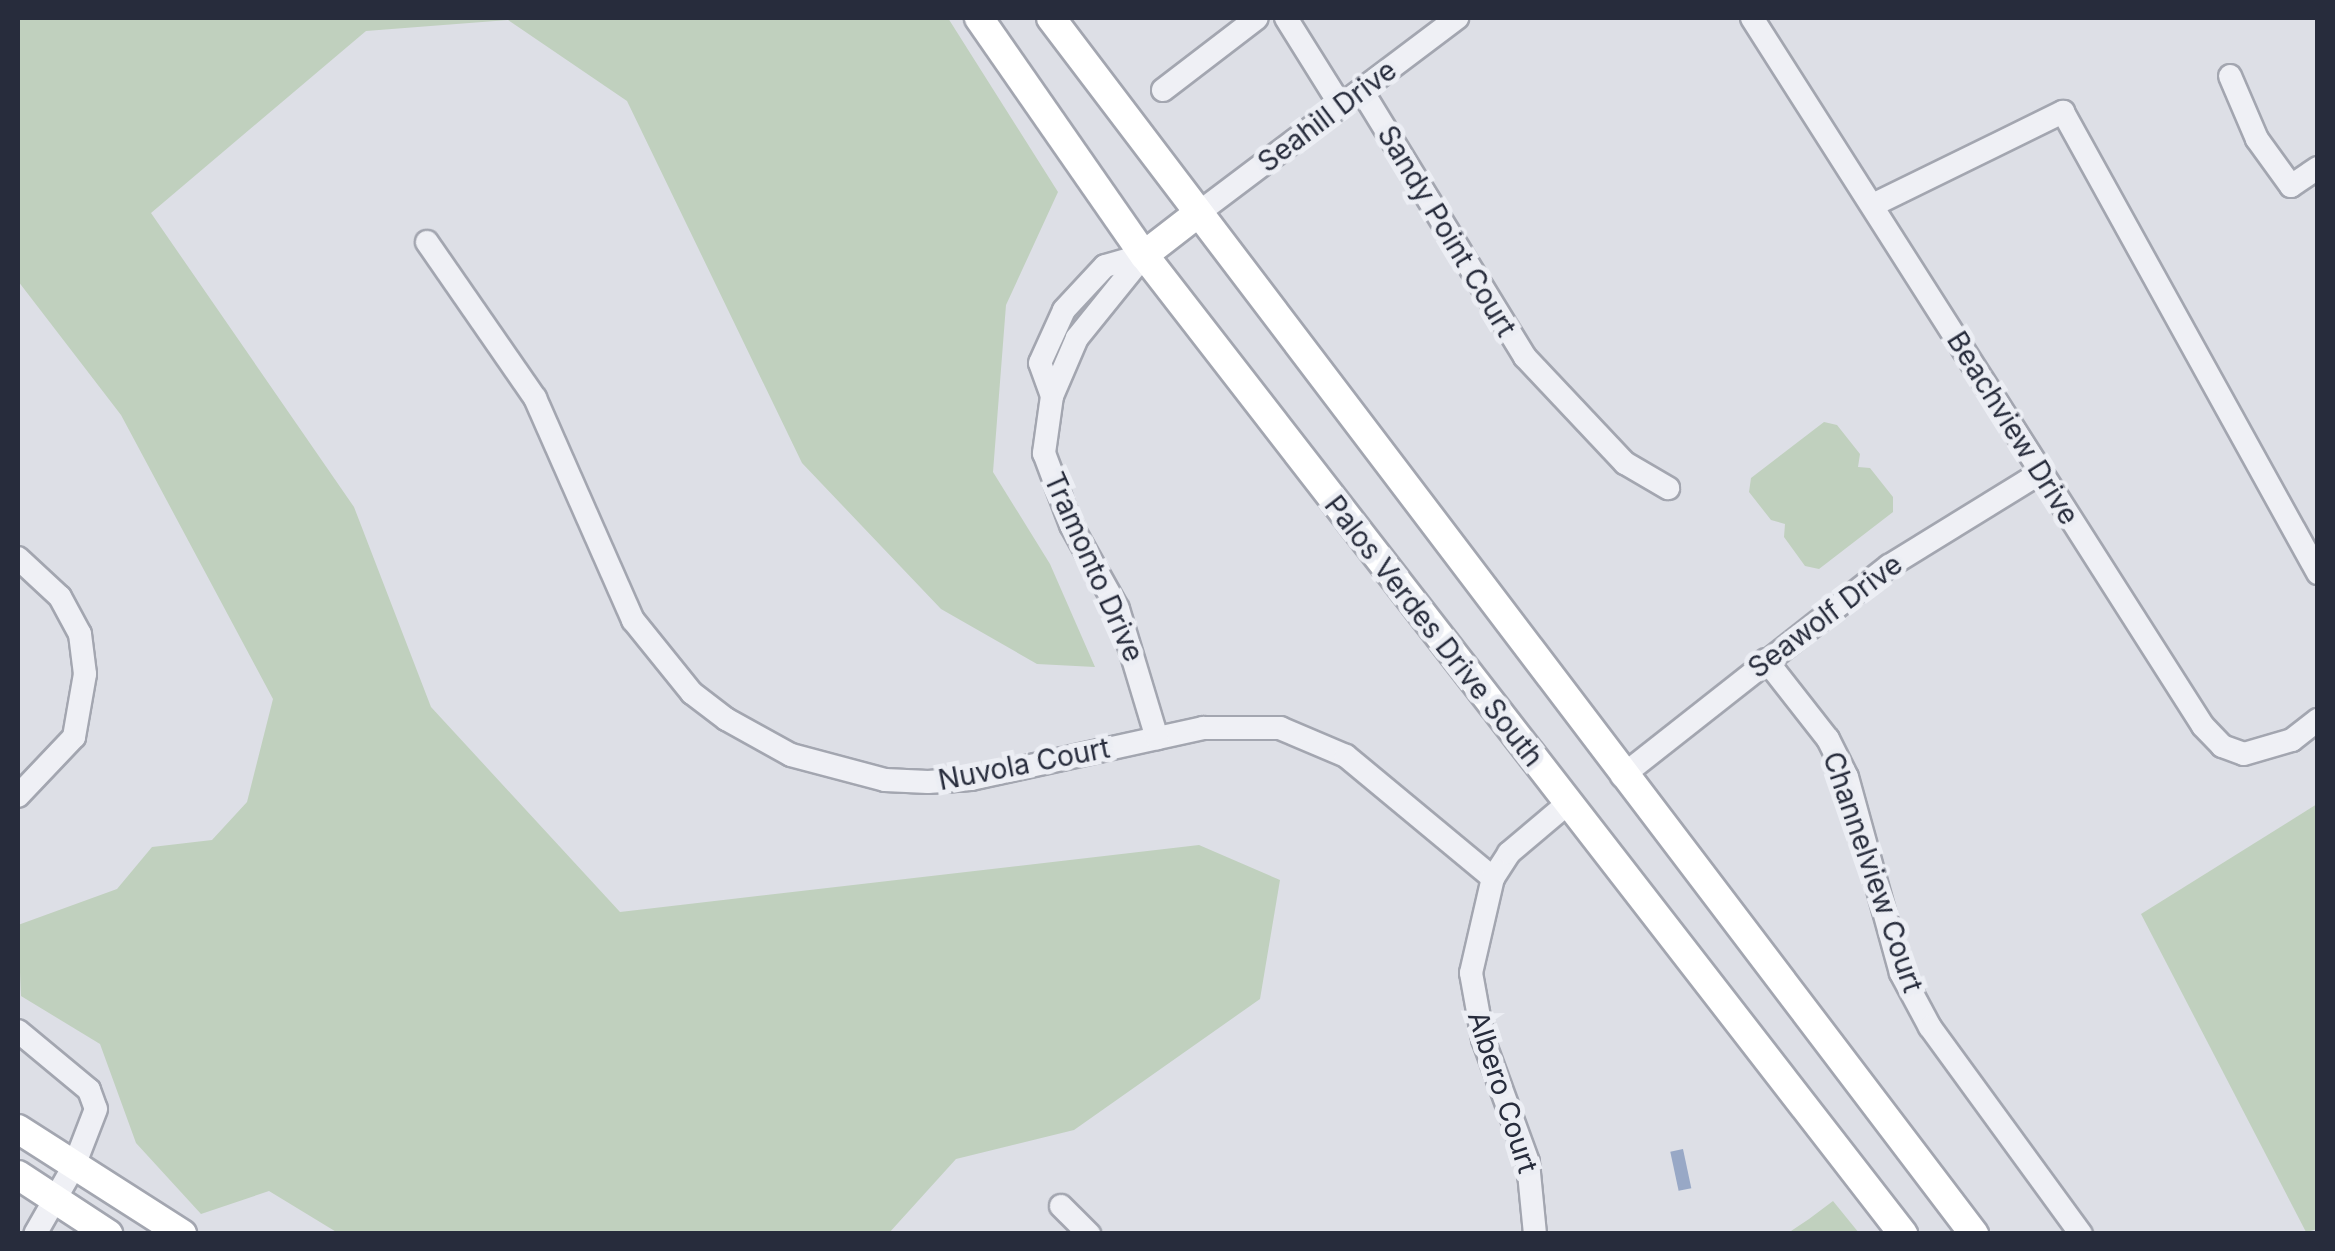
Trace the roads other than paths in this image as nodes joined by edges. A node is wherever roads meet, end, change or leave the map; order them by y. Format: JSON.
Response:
{"nodes":[{"id":1,"x":979,"y":18,"type":"edge"},
{"id":2,"x":1051,"y":18,"type":"edge"},
{"id":3,"x":1257,"y":18,"type":"edge"},
{"id":4,"x":1286,"y":18,"type":"edge"},
{"id":5,"x":1457,"y":18,"type":"edge"},
{"id":6,"x":1752,"y":18,"type":"edge"},
{"id":7,"x":2230,"y":76,"type":"dead end"},
{"id":8,"x":1163,"y":90,"type":"dead end"},
{"id":9,"x":1362,"y":91,"type":"junction"},
{"id":10,"x":1342,"y":106,"type":"junction"},
{"id":11,"x":2318,"y":168,"type":"edge"},
{"id":12,"x":1874,"y":205,"type":"junction"},
{"id":13,"x":1197,"y":214,"type":"junction"},
{"id":14,"x":426,"y":242,"type":"dead end"},
{"id":15,"x":1144,"y":255,"type":"junction"},
{"id":16,"x":2040,"y":473,"type":"junction"},
{"id":17,"x":1668,"y":488,"type":"dead end"},
{"id":18,"x":18,"y":558,"type":"edge"},
{"id":19,"x":2318,"y":573,"type":"edge"},
{"id":20,"x":1766,"y":660,"type":"junction"},
{"id":21,"x":2318,"y":720,"type":"edge"},
{"id":22,"x":1157,"y":738,"type":"junction"},
{"id":23,"x":1622,"y":776,"type":"junction"},
{"id":24,"x":18,"y":796,"type":"edge"},
{"id":25,"x":1567,"y":804,"type":"junction"},
{"id":26,"x":1493,"y":878,"type":"junction"},
{"id":27,"x":18,"y":1031,"type":"edge"},
{"id":28,"x":18,"y":1129,"type":"edge"},
{"id":29,"x":74,"y":1166,"type":"junction"},
{"id":30,"x":18,"y":1176,"type":"edge"},
{"id":31,"x":56,"y":1200,"type":"junction"},
{"id":32,"x":1061,"y":1206,"type":"dead end"},
{"id":33,"x":35,"y":1234,"type":"edge"},
{"id":34,"x":108,"y":1234,"type":"edge"},
{"id":35,"x":182,"y":1234,"type":"edge"},
{"id":36,"x":1089,"y":1234,"type":"edge"},
{"id":37,"x":1535,"y":1234,"type":"edge"},
{"id":38,"x":1903,"y":1234,"type":"edge"},
{"id":39,"x":1974,"y":1234,"type":"edge"},
{"id":40,"x":2081,"y":1234,"type":"edge"}],
"edges":[{"from":1,"to":15,"type":"main road","name":"Palos Verdes Drive South"},
{"from":2,"to":13,"type":"main road"},
{"from":3,"to":8,"type":"street"},
{"from":4,"to":10,"type":"street"},
{"from":5,"to":9,"type":"street","name":"Seahill Drive"},
{"from":6,"to":12,"type":"street","name":"Beachview Drive"},
{"from":7,"to":11,"type":"street"},
{"from":9,"to":10,"type":"street","name":"Seahill Drive"},
{"from":9,"to":17,"type":"street","name":"Sandy Point Court"},
{"from":10,"to":13,"type":"street","name":"Seahill Drive"},
{"from":12,"to":16,"type":"street","name":"Beachview Drive"},
{"from":12,"to":19,"type":"street"},
{"from":13,"to":15,"type":"main road"},
{"from":13,"to":23,"type":"main road"},
{"from":14,"to":22,"type":"street","name":"Nuvola Court"},
{"from":15,"to":22,"type":"street","name":"Tramonto Drive"},
{"from":15,"to":25,"type":"main road","name":"Palos Verdes Drive South"},
{"from":16,"to":20,"type":"street","name":"Seawolf Drive"},
{"from":16,"to":21,"type":"street","name":"Beachview Drive"},
{"from":18,"to":24,"type":"street"},
{"from":20,"to":23,"type":"street","name":"Seawolf Drive"},
{"from":20,"to":40,"type":"street","name":"Channelview Court"},
{"from":22,"to":26,"type":"street","name":"Nuvola Court"},
{"from":23,"to":39,"type":"main road"},
{"from":25,"to":26,"type":"street","name":"Albero Court"},
{"from":25,"to":38,"type":"main road","name":"Palos Verdes Drive South"},
{"from":26,"to":37,"type":"street","name":"Albero Court"},
{"from":27,"to":29,"type":"street"},
{"from":28,"to":29,"type":"main road"},
{"from":29,"to":31,"type":"street"},
{"from":29,"to":35,"type":"main road"},
{"from":30,"to":31,"type":"main road"},
{"from":31,"to":33,"type":"street"},
{"from":31,"to":34,"type":"main road"},
{"from":32,"to":36,"type":"street"}]}
